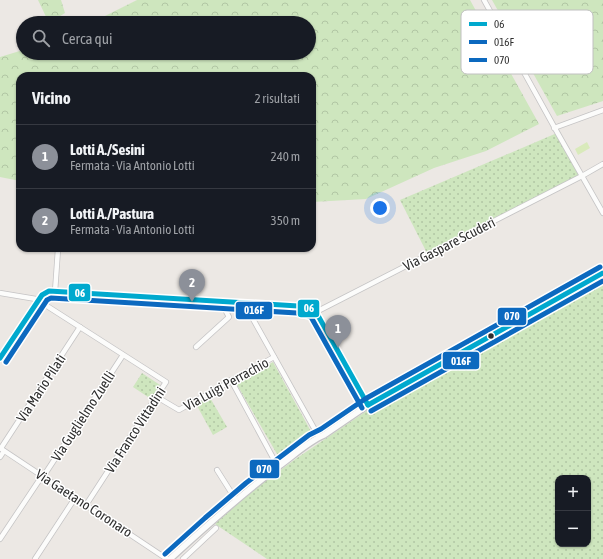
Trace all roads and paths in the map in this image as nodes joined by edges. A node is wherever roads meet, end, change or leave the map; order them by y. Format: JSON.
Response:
{"nodes":[{"id":1,"x":484,"y":0,"type":"edge"},
{"id":2,"x":489,"y":10,"type":"edge"},
{"id":3,"x":524,"y":74,"type":"edge"},
{"id":4,"x":603,"y":110,"type":"edge"},
{"id":5,"x":554,"y":128,"type":"junction"},
{"id":6,"x":603,"y":164,"type":"edge"},
{"id":7,"x":582,"y":176,"type":"junction"},
{"id":8,"x":603,"y":213,"type":"edge"},
{"id":9,"x":58,"y":252,"type":"edge"},
{"id":10,"x":603,"y":273,"type":"edge"},
{"id":11,"x":55,"y":292,"type":"junction"},
{"id":12,"x":0,"y":293,"type":"edge"},
{"id":13,"x":39,"y":300,"type":"junction"},
{"id":14,"x":221,"y":302,"type":"junction"},
{"id":15,"x":244,"y":303,"type":"junction"},
{"id":16,"x":316,"y":312,"type":"junction"},
{"id":17,"x":80,"y":327,"type":"junction"},
{"id":18,"x":196,"y":347,"type":"dead end"},
{"id":19,"x":123,"y":355,"type":"junction"},
{"id":20,"x":274,"y":357,"type":"junction"},
{"id":21,"x":0,"y":358,"type":"edge"},
{"id":22,"x":231,"y":380,"type":"junction"},
{"id":23,"x":156,"y":397,"type":"junction"},
{"id":24,"x":368,"y":405,"type":"junction"},
{"id":25,"x":319,"y":437,"type":"junction"},
{"id":26,"x":2,"y":449,"type":"edge"},
{"id":27,"x":0,"y":457,"type":"edge"},
{"id":28,"x":278,"y":467,"type":"junction"},
{"id":29,"x":217,"y":470,"type":"dead end"},
{"id":30,"x":43,"y":476,"type":"junction"},
{"id":31,"x":75,"y":498,"type":"junction"},
{"id":32,"x":236,"y":500,"type":"junction"},
{"id":33,"x":86,"y":505,"type":"junction"},
{"id":34,"x":216,"y":528,"type":"dead end"},
{"id":35,"x":0,"y":539,"type":"edge"},
{"id":36,"x":34,"y":559,"type":"edge"},
{"id":37,"x":168,"y":559,"type":"edge"},
{"id":38,"x":183,"y":559,"type":"edge"}],
"edges":[{"from":1,"to":2,"type":"street"},
{"from":3,"to":5,"type":"street"},
{"from":4,"to":5,"type":"street"},
{"from":5,"to":7,"type":"street"},
{"from":6,"to":7,"type":"street","name":"Via Gaspare Scuderi"},
{"from":7,"to":8,"type":"street"},
{"from":7,"to":16,"type":"street","name":"Via Gaspare Scuderi"},
{"from":9,"to":11,"type":"street"},
{"from":10,"to":24,"type":"street"},
{"from":11,"to":13,"type":"street"},
{"from":11,"to":14,"type":"street"},
{"from":12,"to":13,"type":"street"},
{"from":13,"to":17,"type":"street","name":"Via Franco Vittadini"},
{"from":13,"to":21,"type":"street"},
{"from":14,"to":15,"type":"street"},
{"from":14,"to":18,"type":"street"},
{"from":15,"to":16,"type":"street"},
{"from":15,"to":20,"type":"street"},
{"from":16,"to":24,"type":"street"},
{"from":17,"to":19,"type":"street","name":"Via Franco Vittadini"},
{"from":17,"to":26,"type":"street","name":"Via Mario Pilati"},
{"from":19,"to":23,"type":"street","name":"Via Franco Vittadini"},
{"from":19,"to":30,"type":"street","name":"Via Guglielmo Zuelli"},
{"from":20,"to":22,"type":"street","name":"Via Luigi Perrachio"},
{"from":20,"to":25,"type":"street"},
{"from":22,"to":23,"type":"street","name":"Via Luigi Perrachio"},
{"from":22,"to":28,"type":"street"},
{"from":23,"to":33,"type":"street","name":"Via Franco Vittadini"},
{"from":24,"to":25,"type":"street"},
{"from":25,"to":28,"type":"street"},
{"from":26,"to":27,"type":"street","name":"Via Mario Pilati"},
{"from":26,"to":30,"type":"street","name":"Via Gaetano Coronaro"},
{"from":28,"to":32,"type":"street"},
{"from":29,"to":32,"type":"street"},
{"from":30,"to":31,"type":"street","name":"Via Gaetano Coronaro"},
{"from":30,"to":35,"type":"street","name":"Via Guglielmo Zuelli"},
{"from":31,"to":33,"type":"street","name":"Via Gaetano Coronaro"},
{"from":31,"to":36,"type":"street"},
{"from":32,"to":37,"type":"street"},
{"from":33,"to":37,"type":"street","name":"Via Gaetano Coronaro"},
{"from":34,"to":38,"type":"street"}]}
